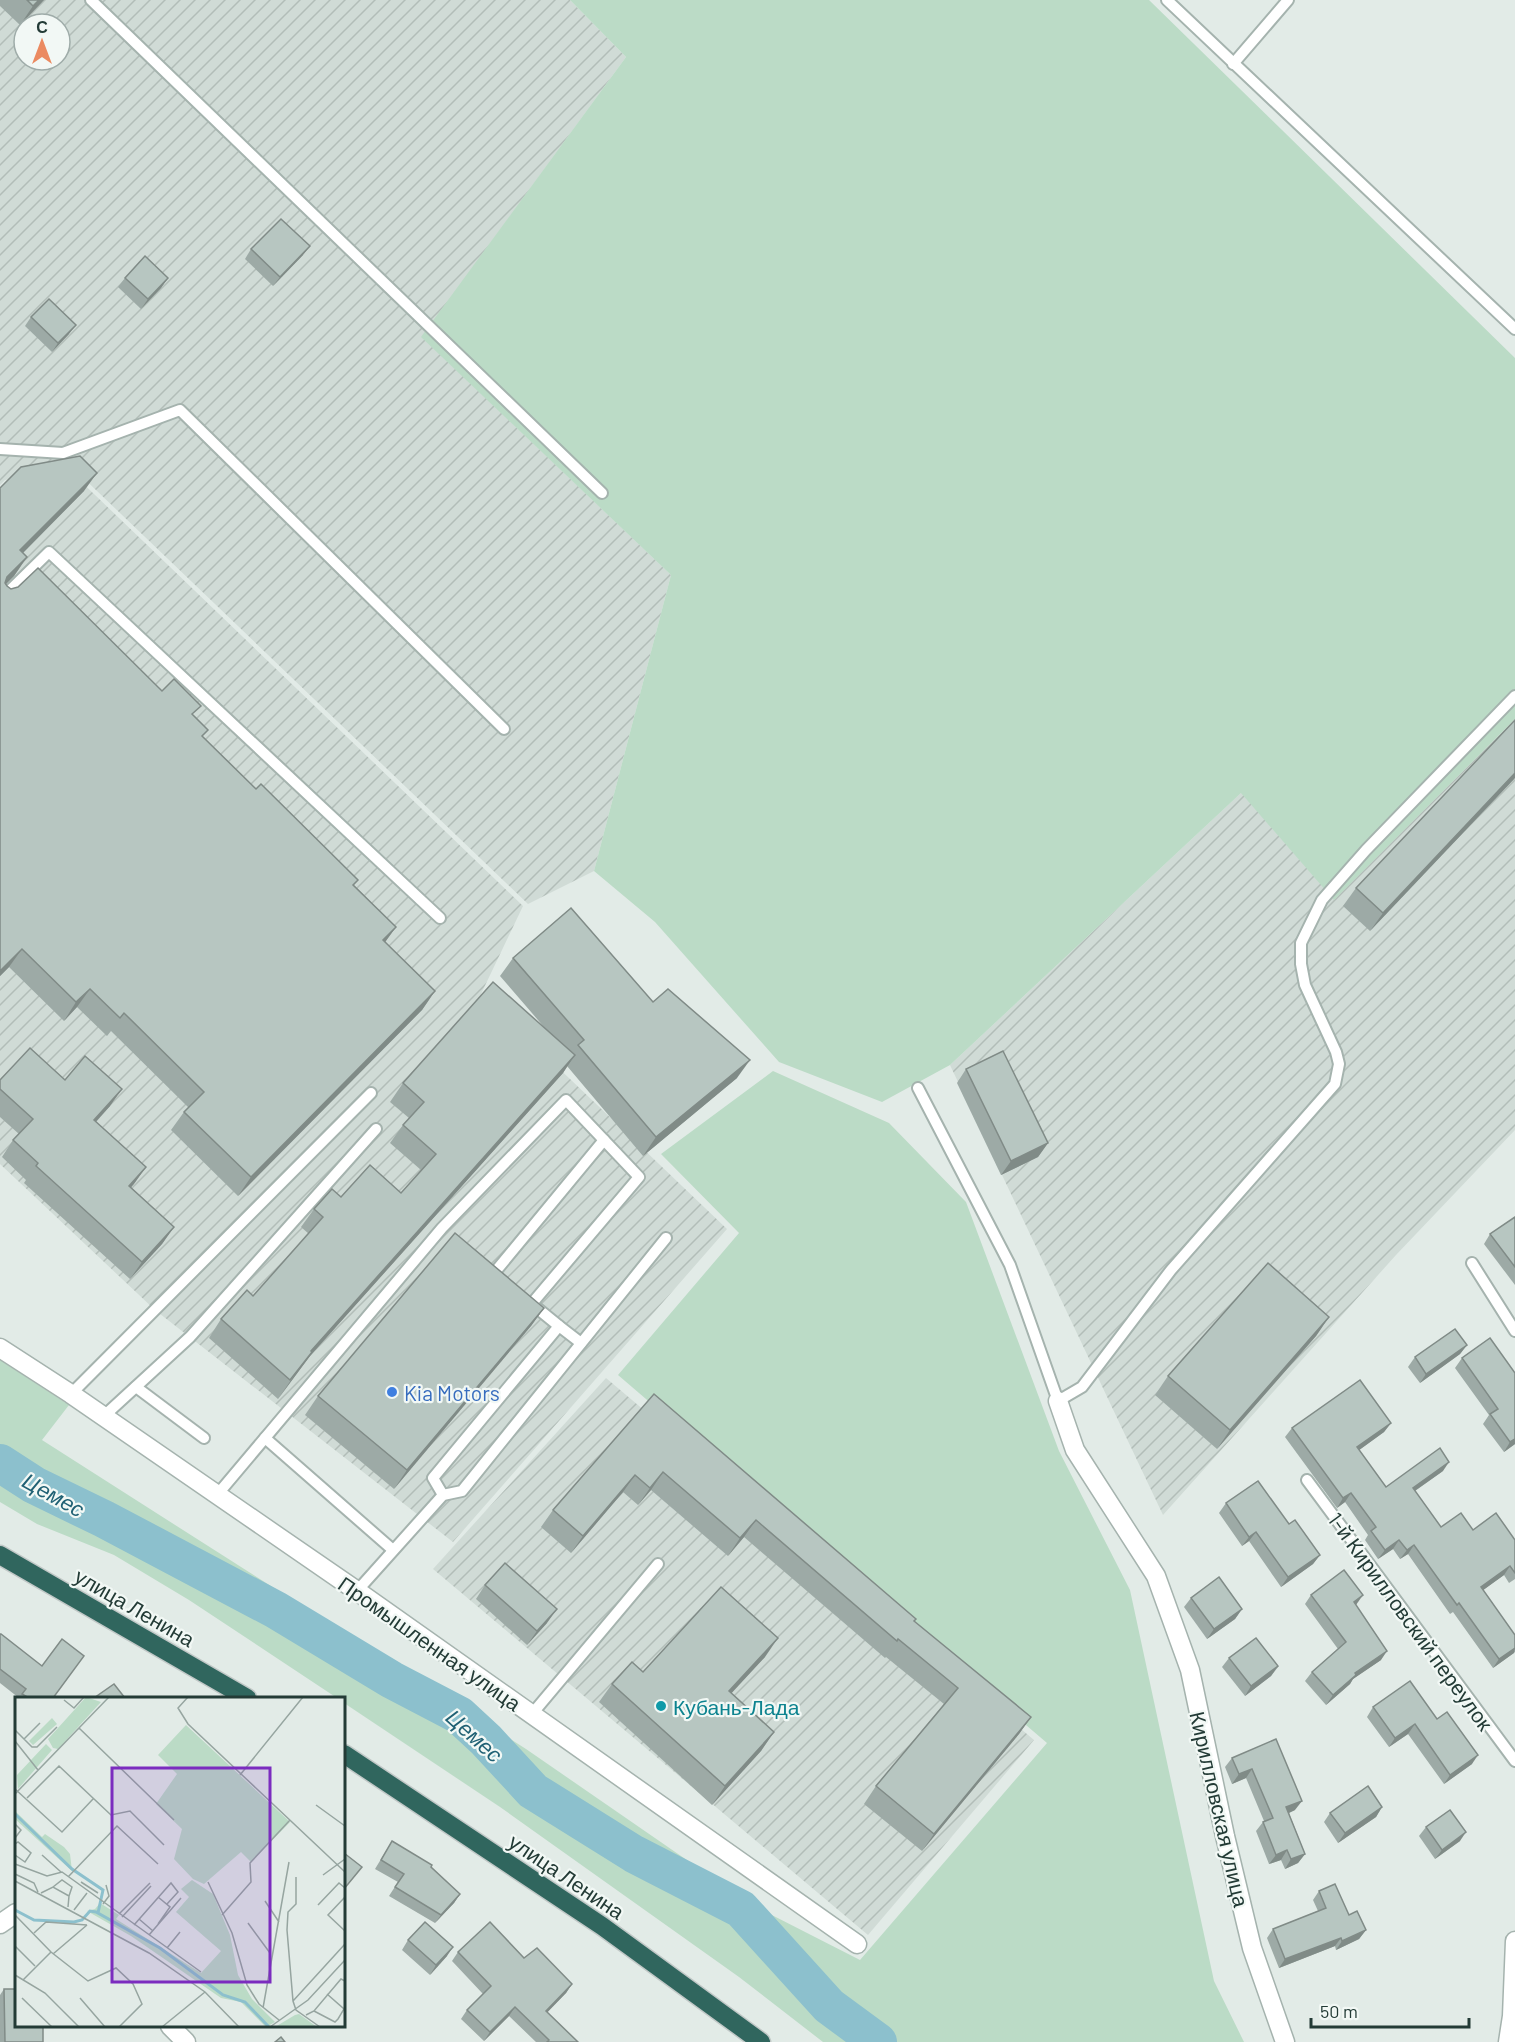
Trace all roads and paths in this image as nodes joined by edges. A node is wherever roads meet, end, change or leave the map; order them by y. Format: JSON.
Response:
{"nodes":[{"id":1,"x":91,"y":0,"type":"edge"},
{"id":2,"x":1167,"y":0,"type":"edge"},
{"id":3,"x":1288,"y":0,"type":"edge"},
{"id":4,"x":1233,"y":64,"type":"junction"},
{"id":5,"x":1515,"y":329,"type":"edge"},
{"id":6,"x":0,"y":449,"type":"edge"},
{"id":7,"x":602,"y":493,"type":"dead end"},
{"id":8,"x":0,"y":600,"type":"edge"},
{"id":9,"x":1515,"y":696,"type":"edge"},
{"id":10,"x":504,"y":729,"type":"dead end"},
{"id":11,"x":440,"y":918,"type":"dead end"},
{"id":12,"x":918,"y":1088,"type":"dead end"},
{"id":13,"x":371,"y":1093,"type":"dead end"},
{"id":14,"x":376,"y":1129,"type":"dead end"},
{"id":15,"x":604,"y":1140,"type":"junction"},
{"id":16,"x":666,"y":1238,"type":"dead end"},
{"id":17,"x":1472,"y":1263,"type":"dead end"},
{"id":18,"x":504,"y":1280,"type":"edge"},
{"id":19,"x":522,"y":1296,"type":"edge"},
{"id":20,"x":534,"y":1301,"type":"edge"},
{"id":21,"x":559,"y":1326,"type":"junction"},
{"id":22,"x":1515,"y":1331,"type":"edge"},
{"id":23,"x":581,"y":1343,"type":"junction"},
{"id":24,"x":0,"y":1348,"type":"edge"},
{"id":25,"x":136,"y":1387,"type":"junction"},
{"id":26,"x":71,"y":1394,"type":"junction"},
{"id":27,"x":1058,"y":1401,"type":"junction"},
{"id":28,"x":104,"y":1416,"type":"junction"},
{"id":29,"x":204,"y":1438,"type":"dead end"},
{"id":30,"x":266,"y":1438,"type":"junction"},
{"id":31,"x":1307,"y":1480,"type":"dead end"},
{"id":32,"x":218,"y":1495,"type":"junction"},
{"id":33,"x":443,"y":1495,"type":"junction"},
{"id":34,"x":393,"y":1550,"type":"junction"},
{"id":35,"x":0,"y":1555,"type":"edge"},
{"id":36,"x":658,"y":1564,"type":"dead end"},
{"id":37,"x":357,"y":1591,"type":"junction"},
{"id":38,"x":245,"y":1697,"type":"edge"},
{"id":39,"x":532,"y":1714,"type":"junction"},
{"id":40,"x":345,"y":1755,"type":"edge"},
{"id":41,"x":1515,"y":1761,"type":"edge"},
{"id":42,"x":15,"y":1914,"type":"edge"},
{"id":43,"x":0,"y":1924,"type":"edge"},
{"id":44,"x":1515,"y":1941,"type":"edge"},
{"id":45,"x":856,"y":1944,"type":"dead end"},
{"id":46,"x":172,"y":2027,"type":"edge"},
{"id":47,"x":186,"y":2042,"type":"edge"},
{"id":48,"x":761,"y":2042,"type":"edge"},
{"id":49,"x":1285,"y":2042,"type":"edge"},
{"id":50,"x":1508,"y":2042,"type":"edge"}],
"edges":[{"from":1,"to":7,"type":"lane"},
{"from":2,"to":4,"type":"lane"},
{"from":3,"to":4,"type":"lane"},
{"from":4,"to":5,"type":"lane"},
{"from":6,"to":10,"type":"lane"},
{"from":8,"to":11,"type":"lane"},
{"from":9,"to":27,"type":"lane"},
{"from":12,"to":27,"type":"lane"},
{"from":13,"to":26,"type":"lane"},
{"from":14,"to":25,"type":"lane"},
{"from":15,"to":18,"type":"lane"},
{"from":15,"to":20,"type":"lane"},
{"from":15,"to":30,"type":"lane"},
{"from":16,"to":23,"type":"lane"},
{"from":17,"to":22,"type":"lane"},
{"from":19,"to":21,"type":"lane"},
{"from":21,"to":23,"type":"lane"},
{"from":21,"to":33,"type":"lane"},
{"from":23,"to":33,"type":"lane"},
{"from":24,"to":26,"type":"street","name":"Промышленная улица"},
{"from":25,"to":28,"type":"lane"},
{"from":25,"to":29,"type":"lane"},
{"from":26,"to":28,"type":"street","name":"Промышленная улица"},
{"from":27,"to":49,"type":"street","name":"Кирилловская улица"},
{"from":28,"to":32,"type":"street","name":"Промышленная улица"},
{"from":30,"to":32,"type":"lane"},
{"from":30,"to":34,"type":"lane"},
{"from":31,"to":41,"type":"lane","name":"1-й Кирилловский переулок"},
{"from":32,"to":37,"type":"street","name":"Промышленная улица"},
{"from":33,"to":34,"type":"lane"},
{"from":34,"to":37,"type":"lane"},
{"from":35,"to":38,"type":"highway","name":"улица Ленина"},
{"from":36,"to":39,"type":"lane"},
{"from":37,"to":39,"type":"street","name":"Промышленная улица"},
{"from":39,"to":45,"type":"street","name":"Промышленная улица"},
{"from":40,"to":48,"type":"highway","name":"улица Ленина"},
{"from":42,"to":43,"type":"street"},
{"from":44,"to":50,"type":"street"},
{"from":46,"to":47,"type":"street"}]}
